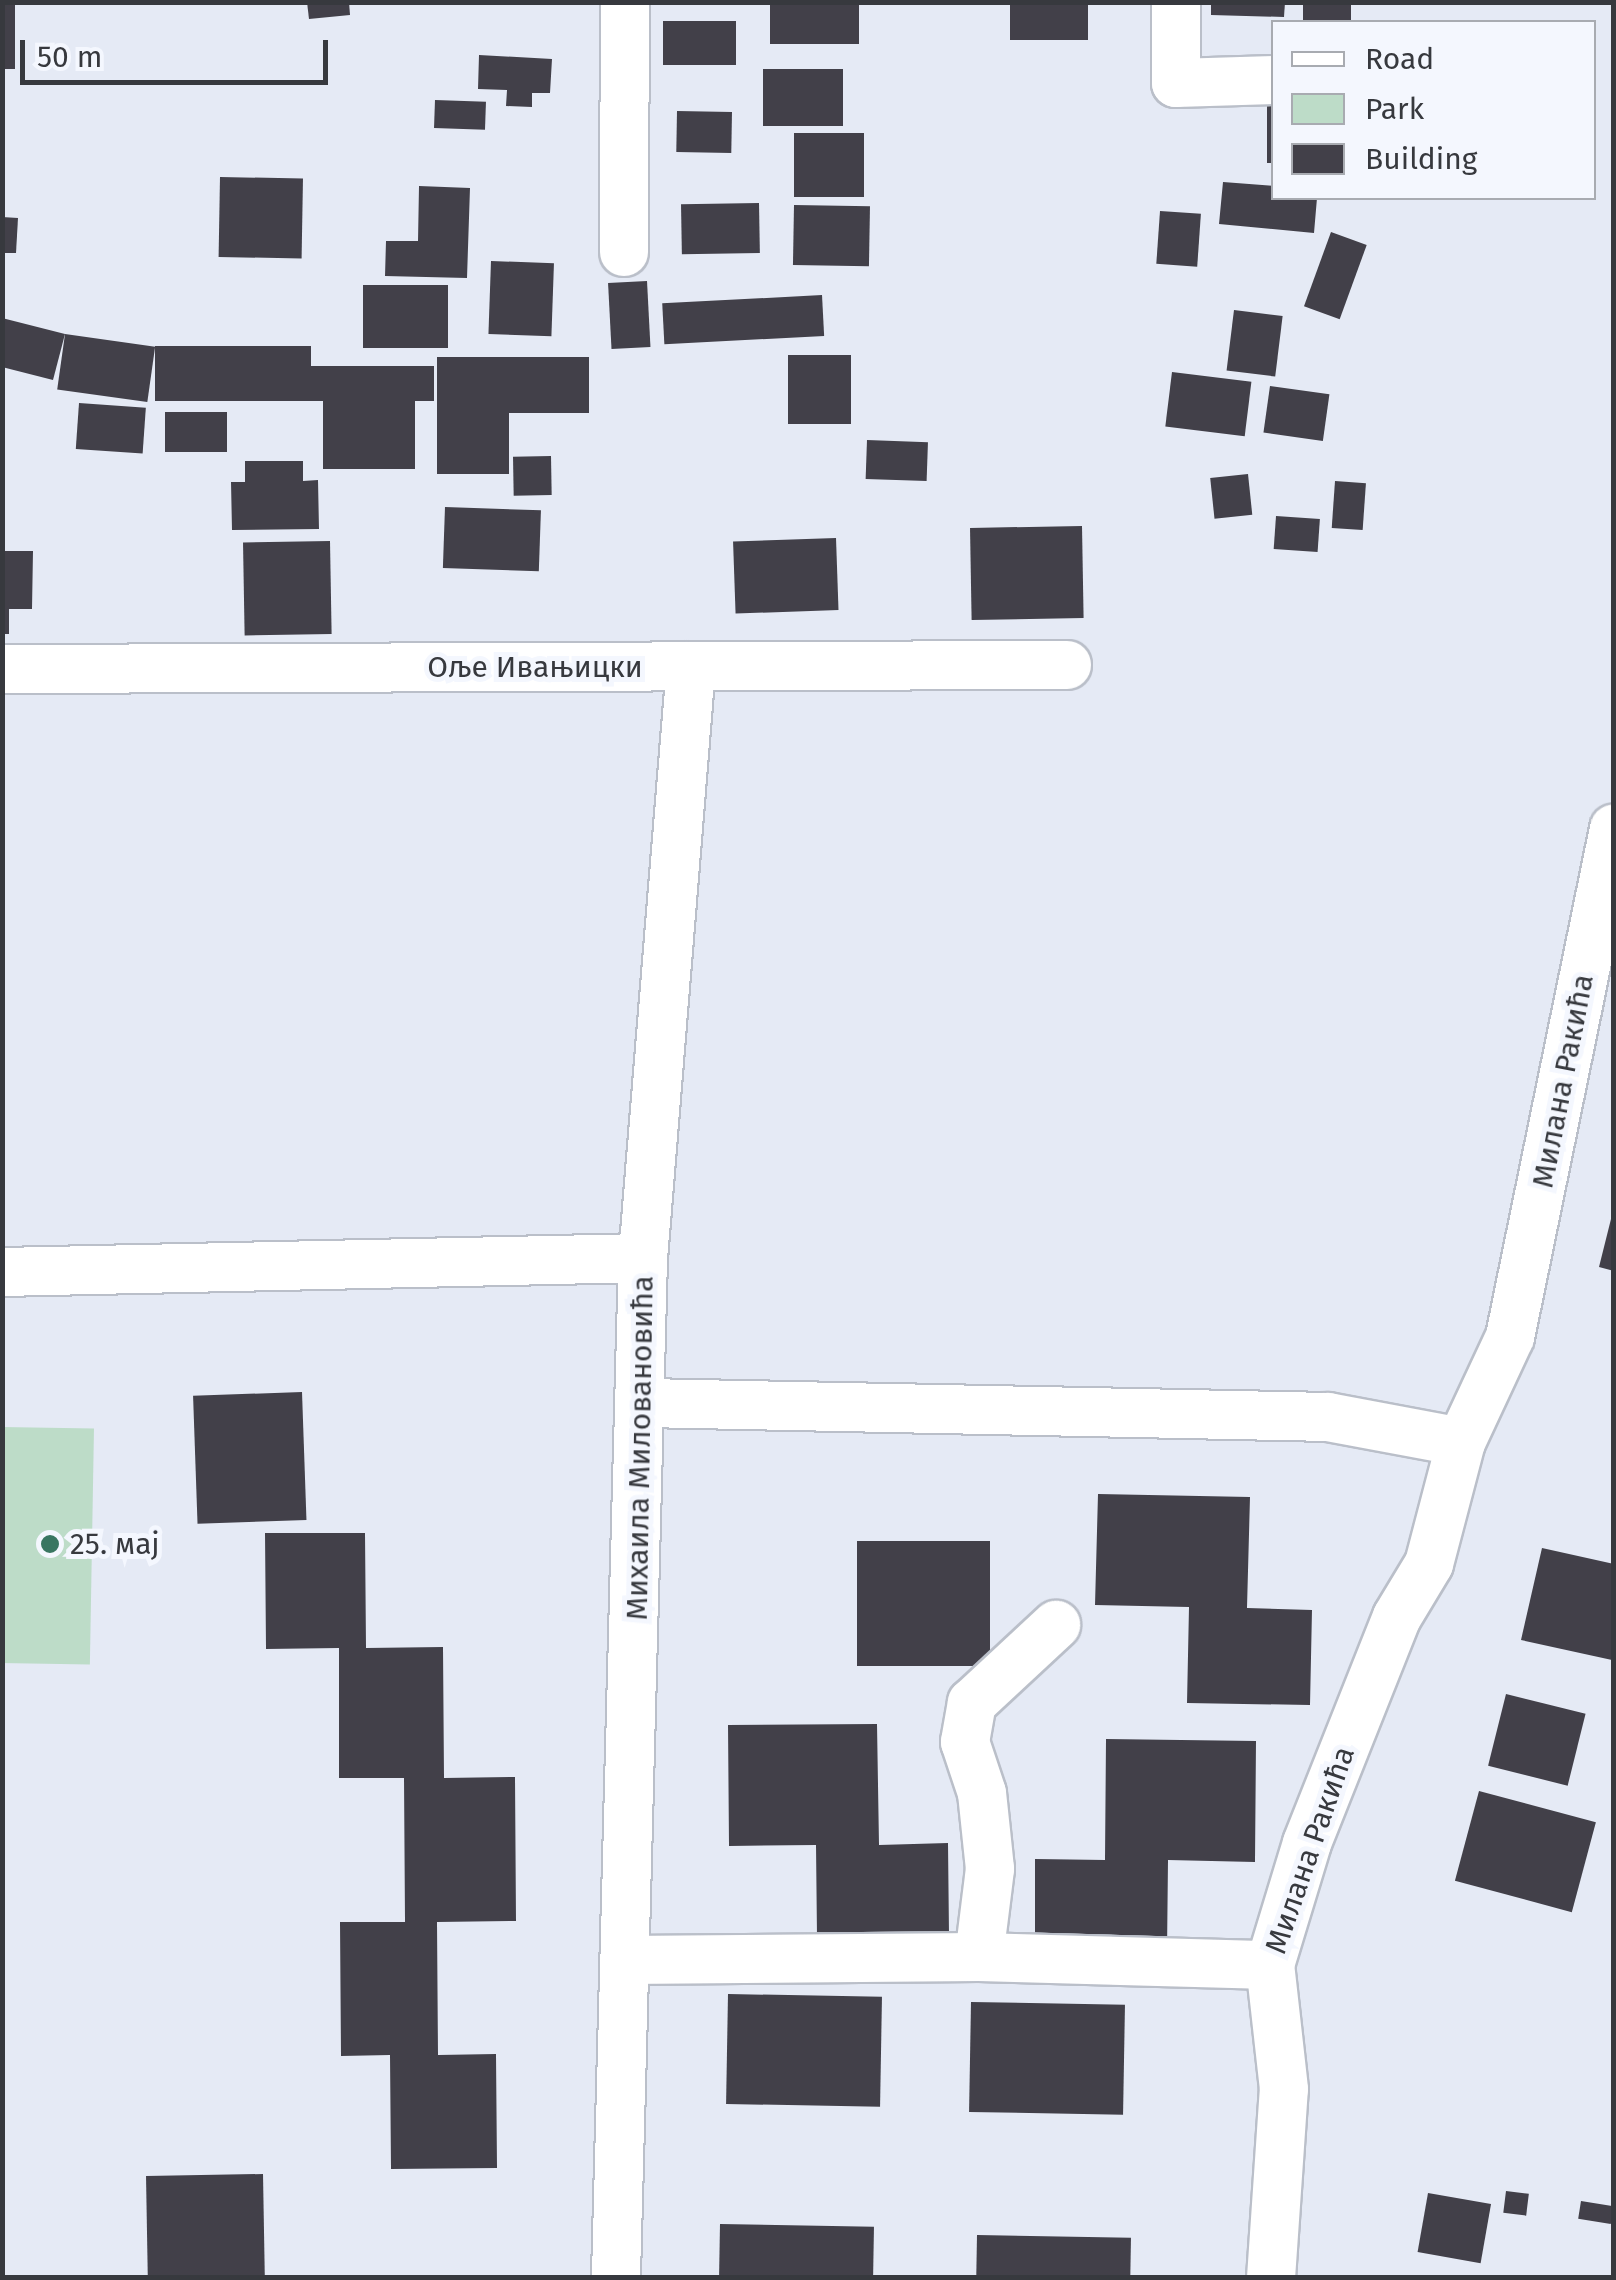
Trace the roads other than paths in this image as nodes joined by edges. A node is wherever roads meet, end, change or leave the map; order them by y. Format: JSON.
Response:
{"nodes":[{"id":1,"x":625,"y":2,"type":"edge"},
{"id":2,"x":1176,"y":2,"type":"edge"},
{"id":3,"x":1271,"y":80,"type":"edge"},
{"id":4,"x":624,"y":252,"type":"dead end"},
{"id":5,"x":1067,"y":665,"type":"dead end"},
{"id":6,"x":691,"y":666,"type":"junction"},
{"id":7,"x":2,"y":669,"type":"edge"},
{"id":8,"x":1614,"y":829,"type":"edge"},
{"id":9,"x":643,"y":1258,"type":"junction"},
{"id":10,"x":2,"y":1272,"type":"edge"},
{"id":11,"x":645,"y":1403,"type":"junction"},
{"id":12,"x":1460,"y":1442,"type":"junction"},
{"id":13,"x":1056,"y":1625,"type":"dead end"},
{"id":14,"x":979,"y":1956,"type":"junction"},
{"id":15,"x":626,"y":1960,"type":"junction"},
{"id":16,"x":1270,"y":1966,"type":"junction"},
{"id":17,"x":616,"y":2278,"type":"edge"},
{"id":18,"x":1271,"y":2278,"type":"edge"}],
"edges":[{"from":1,"to":4,"type":"street"},
{"from":2,"to":3,"type":"street"},
{"from":5,"to":6,"type":"street","name":"Оље Ивањицки"},
{"from":6,"to":7,"type":"street","name":"Оље Ивањицки"},
{"from":6,"to":9,"type":"street"},
{"from":8,"to":12,"type":"street","name":"Милана Ракића"},
{"from":9,"to":10,"type":"street","name":"Михаила Миловановића"},
{"from":9,"to":11,"type":"street","name":"Михаила Миловановића"},
{"from":11,"to":12,"type":"street"},
{"from":11,"to":15,"type":"street","name":"Михаила Миловановића"},
{"from":12,"to":16,"type":"street","name":"Милана Ракића"},
{"from":13,"to":14,"type":"street"},
{"from":14,"to":15,"type":"street"},
{"from":14,"to":16,"type":"street"},
{"from":15,"to":17,"type":"street","name":"Михаила Миловановића"},
{"from":16,"to":18,"type":"street","name":"Милана Ракића"}]}
